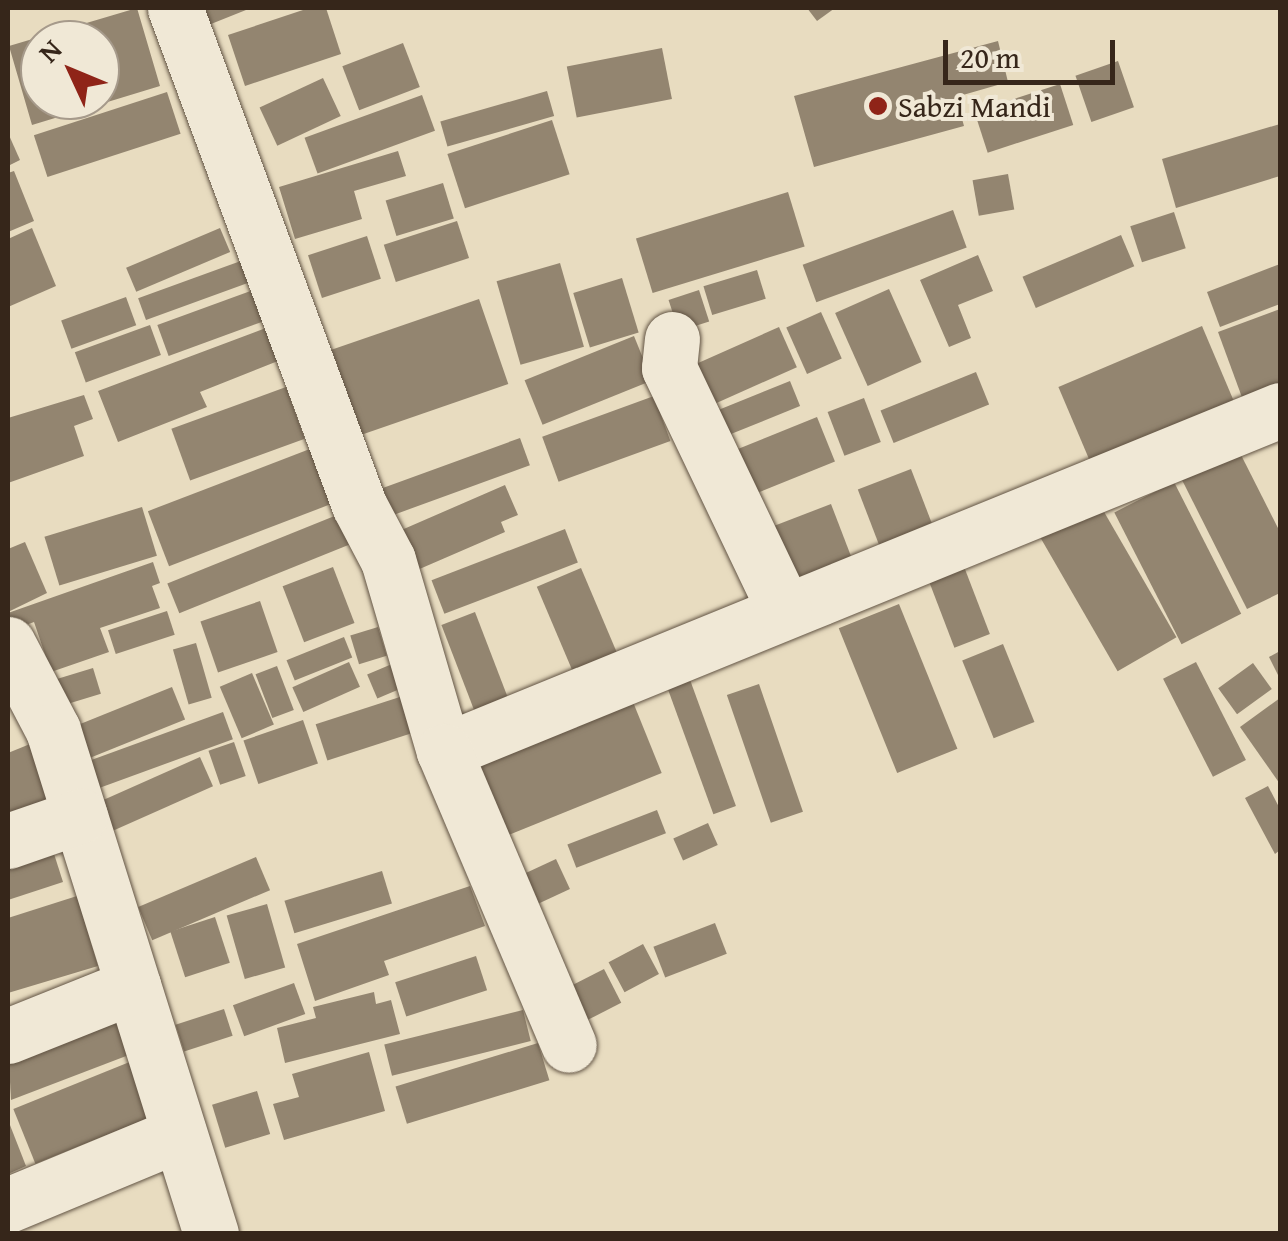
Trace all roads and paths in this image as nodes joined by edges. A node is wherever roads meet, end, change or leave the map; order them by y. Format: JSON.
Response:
{"nodes":[{"id":1,"x":175,"y":8,"type":"edge"},
{"id":2,"x":672,"y":338,"type":"dead end"},
{"id":3,"x":1280,"y":410,"type":"edge"},
{"id":4,"x":784,"y":609,"type":"junction"},
{"id":5,"x":8,"y":644,"type":"edge"},
{"id":6,"x":444,"y":752,"type":"junction"},
{"id":7,"x":80,"y":816,"type":"junction"},
{"id":8,"x":8,"y":841,"type":"edge"},
{"id":9,"x":132,"y":986,"type":"junction"},
{"id":10,"x":8,"y":1036,"type":"edge"},
{"id":11,"x":569,"y":1046,"type":"dead end"},
{"id":12,"x":180,"y":1134,"type":"junction"},
{"id":13,"x":8,"y":1205,"type":"edge"},
{"id":14,"x":211,"y":1234,"type":"edge"}],
"edges":[{"from":1,"to":6,"type":"street"},
{"from":2,"to":4,"type":"street"},
{"from":3,"to":4,"type":"street"},
{"from":4,"to":6,"type":"street"},
{"from":5,"to":7,"type":"street"},
{"from":6,"to":11,"type":"street"},
{"from":7,"to":8,"type":"street"},
{"from":7,"to":9,"type":"street"},
{"from":9,"to":10,"type":"street"},
{"from":9,"to":12,"type":"street"},
{"from":12,"to":13,"type":"street"},
{"from":12,"to":14,"type":"street"}]}
